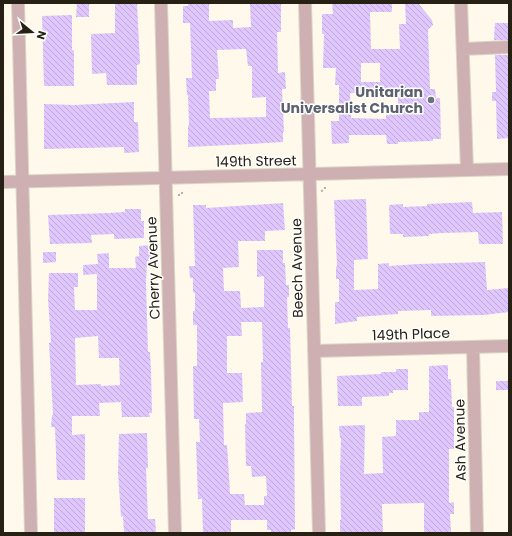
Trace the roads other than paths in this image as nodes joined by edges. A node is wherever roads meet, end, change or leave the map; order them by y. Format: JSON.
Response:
{"nodes":[{"id":1,"x":18,"y":3,"type":"edge"},
{"id":2,"x":161,"y":3,"type":"edge"},
{"id":3,"x":305,"y":3,"type":"edge"},
{"id":4,"x":461,"y":3,"type":"edge"},
{"id":5,"x":509,"y":47,"type":"edge"},
{"id":6,"x":463,"y":49,"type":"junction"},
{"id":7,"x":509,"y":169,"type":"edge"},
{"id":8,"x":467,"y":170,"type":"junction"},
{"id":9,"x":310,"y":175,"type":"junction"},
{"id":10,"x":166,"y":178,"type":"junction"},
{"id":11,"x":3,"y":182,"type":"edge"},
{"id":12,"x":22,"y":182,"type":"junction"},
{"id":13,"x":509,"y":346,"type":"edge"},
{"id":14,"x":473,"y":347,"type":"junction"},
{"id":15,"x":314,"y":351,"type":"junction"},
{"id":16,"x":32,"y":533,"type":"edge"},
{"id":17,"x":175,"y":533,"type":"edge"},
{"id":18,"x":319,"y":533,"type":"edge"},
{"id":19,"x":477,"y":533,"type":"edge"}],
"edges":[{"from":1,"to":12,"type":"street"},
{"from":2,"to":10,"type":"street","name":"Cherry Avenue"},
{"from":3,"to":9,"type":"street","name":"Beech Avenue"},
{"from":4,"to":6,"type":"street"},
{"from":5,"to":6,"type":"street"},
{"from":6,"to":8,"type":"street"},
{"from":7,"to":8,"type":"street","name":"149th Street"},
{"from":8,"to":9,"type":"street","name":"149th Street"},
{"from":9,"to":10,"type":"street","name":"149th Street"},
{"from":9,"to":15,"type":"street","name":"Beech Avenue"},
{"from":10,"to":12,"type":"street","name":"149th Street"},
{"from":10,"to":17,"type":"street","name":"Cherry Avenue"},
{"from":11,"to":12,"type":"street","name":"149th Street"},
{"from":12,"to":16,"type":"street"},
{"from":13,"to":14,"type":"street","name":"149th Place"},
{"from":14,"to":15,"type":"street","name":"149th Place"},
{"from":14,"to":19,"type":"street","name":"Ash Avenue"},
{"from":15,"to":18,"type":"street","name":"Beech Avenue"}]}
